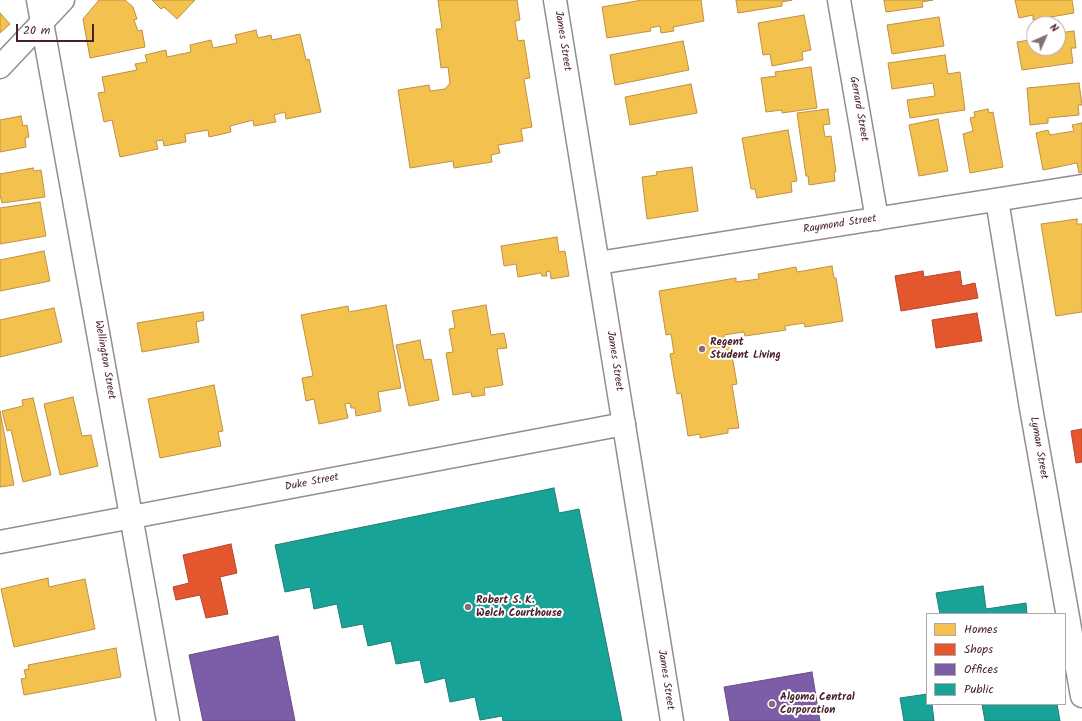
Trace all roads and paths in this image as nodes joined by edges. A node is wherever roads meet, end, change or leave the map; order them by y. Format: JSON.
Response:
{"nodes":[{"id":1,"x":38,"y":0,"type":"edge"},
{"id":2,"x":63,"y":0,"type":"edge"},
{"id":3,"x":555,"y":0,"type":"edge"},
{"id":4,"x":838,"y":0,"type":"edge"},
{"id":5,"x":42,"y":22,"type":"junction"},
{"id":6,"x":0,"y":67,"type":"edge"},
{"id":7,"x":1082,"y":186,"type":"edge"},
{"id":8,"x":997,"y":200,"type":"junction"},
{"id":9,"x":877,"y":219,"type":"junction"},
{"id":10,"x":598,"y":263,"type":"junction"},
{"id":11,"x":624,"y":424,"type":"junction"},
{"id":12,"x":132,"y":517,"type":"junction"},
{"id":13,"x":0,"y":542,"type":"edge"},
{"id":14,"x":1082,"y":696,"type":"edge"},
{"id":15,"x":168,"y":721,"type":"edge"},
{"id":16,"x":672,"y":721,"type":"edge"}],
"edges":[{"from":1,"to":5,"type":"street","name":"Wellington Street"},
{"from":2,"to":5,"type":"street"},
{"from":3,"to":10,"type":"street","name":"James Street"},
{"from":4,"to":9,"type":"street","name":"Gerrard Street"},
{"from":5,"to":6,"type":"street"},
{"from":5,"to":12,"type":"street","name":"Wellington Street"},
{"from":7,"to":8,"type":"street","name":"Raymond Street"},
{"from":8,"to":9,"type":"street","name":"Raymond Street"},
{"from":8,"to":14,"type":"street","name":"Lyman Street"},
{"from":9,"to":10,"type":"street","name":"Raymond Street"},
{"from":10,"to":11,"type":"street","name":"James Street"},
{"from":11,"to":12,"type":"street","name":"Duke Street"},
{"from":11,"to":16,"type":"street","name":"James Street"},
{"from":12,"to":13,"type":"street","name":"Duke Street"},
{"from":12,"to":15,"type":"street","name":"Wellington Street"}]}
